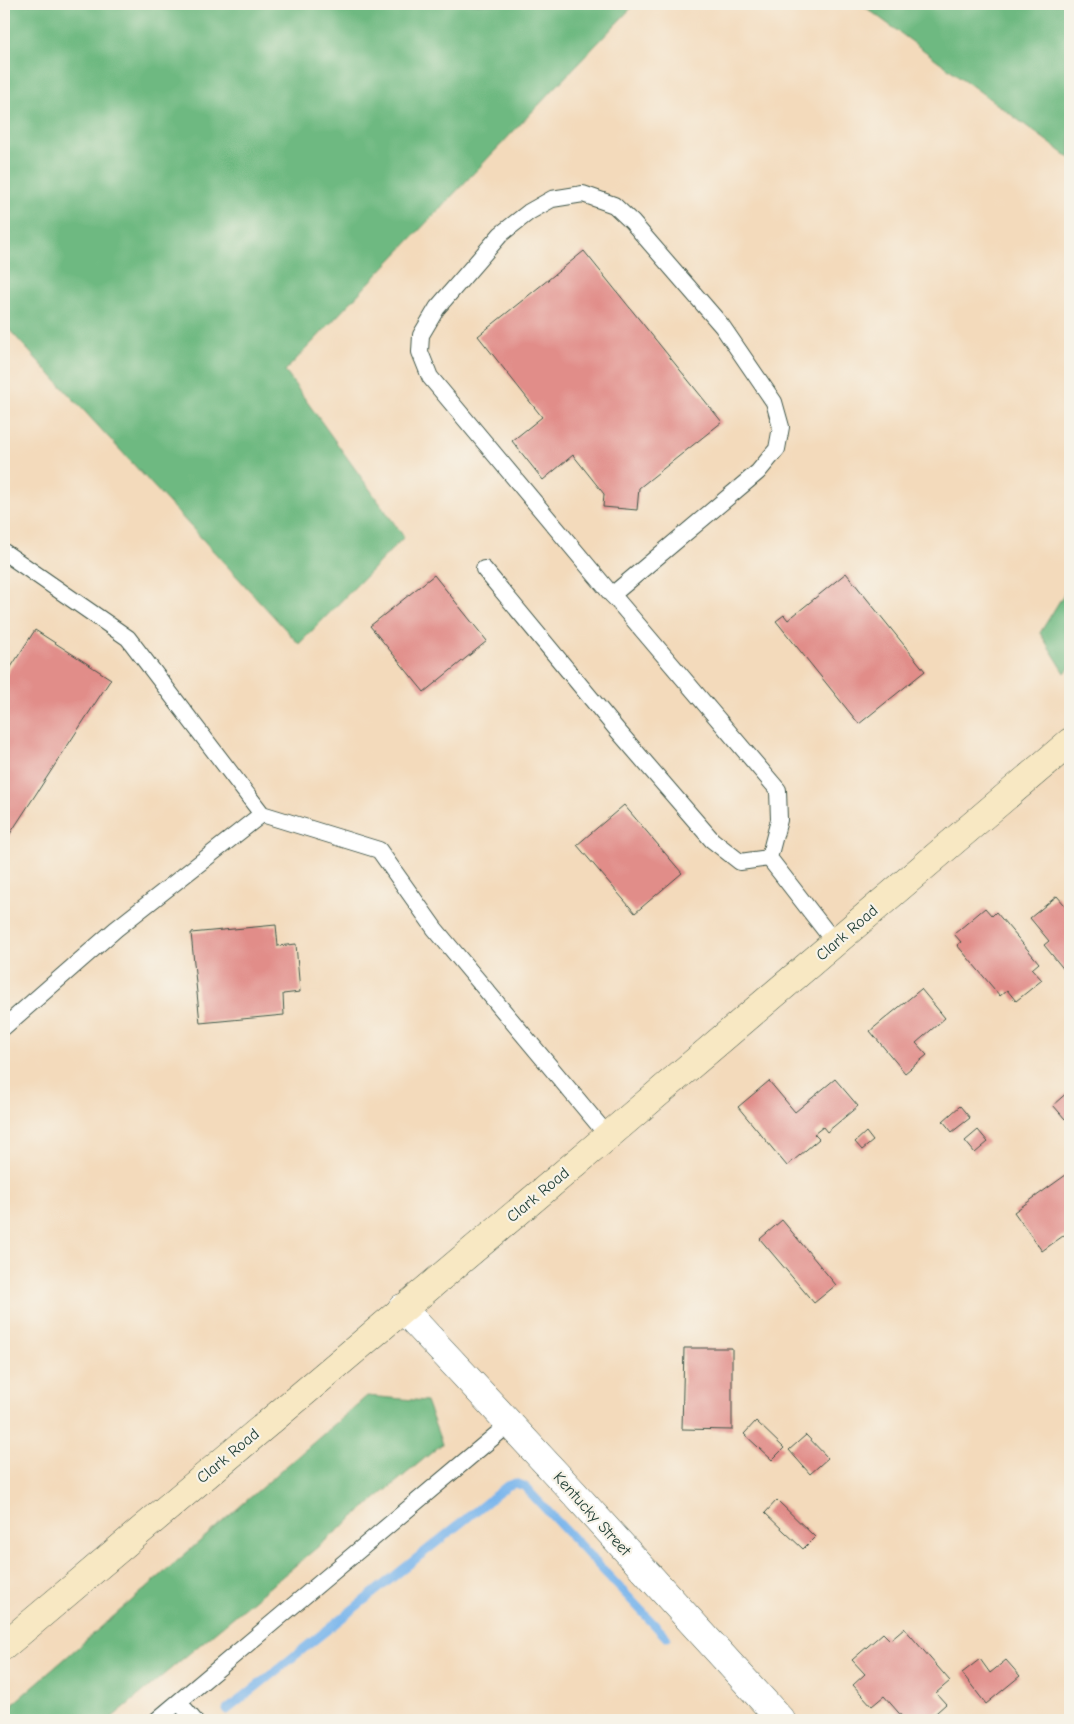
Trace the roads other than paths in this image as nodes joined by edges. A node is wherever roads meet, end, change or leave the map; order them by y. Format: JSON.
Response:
{"nodes":[{"id":1,"x":4,"y":552,"type":"edge"},
{"id":2,"x":484,"y":569,"type":"dead end"},
{"id":3,"x":612,"y":595,"type":"junction"},
{"id":4,"x":1070,"y":742,"type":"edge"},
{"id":5,"x":262,"y":814,"type":"junction"},
{"id":6,"x":768,"y":858,"type":"junction"},
{"id":7,"x":836,"y":943,"type":"junction"},
{"id":8,"x":4,"y":1027,"type":"edge"},
{"id":9,"x":608,"y":1136,"type":"junction"},
{"id":10,"x":402,"y":1308,"type":"junction"},
{"id":11,"x":509,"y":1424,"type":"junction"},
{"id":12,"x":4,"y":1646,"type":"edge"},
{"id":13,"x":179,"y":1702,"type":"junction"},
{"id":14,"x":157,"y":1720,"type":"edge"},
{"id":15,"x":194,"y":1720,"type":"edge"},
{"id":16,"x":781,"y":1720,"type":"edge"}],
"edges":[{"from":1,"to":5,"type":"lane"},
{"from":2,"to":6,"type":"lane"},
{"from":3,"to":3,"type":"lane"},
{"from":3,"to":6,"type":"lane"},
{"from":4,"to":7,"type":"street","name":"Clark Road"},
{"from":5,"to":8,"type":"lane"},
{"from":5,"to":9,"type":"lane"},
{"from":6,"to":7,"type":"lane"},
{"from":7,"to":9,"type":"street","name":"Clark Road"},
{"from":9,"to":10,"type":"street","name":"Clark Road"},
{"from":10,"to":11,"type":"street","name":"Kentucky Street"},
{"from":10,"to":12,"type":"street","name":"Clark Road"},
{"from":11,"to":13,"type":"lane"},
{"from":11,"to":16,"type":"street","name":"Kentucky Street"},
{"from":13,"to":14,"type":"lane"},
{"from":13,"to":15,"type":"lane"}]}
